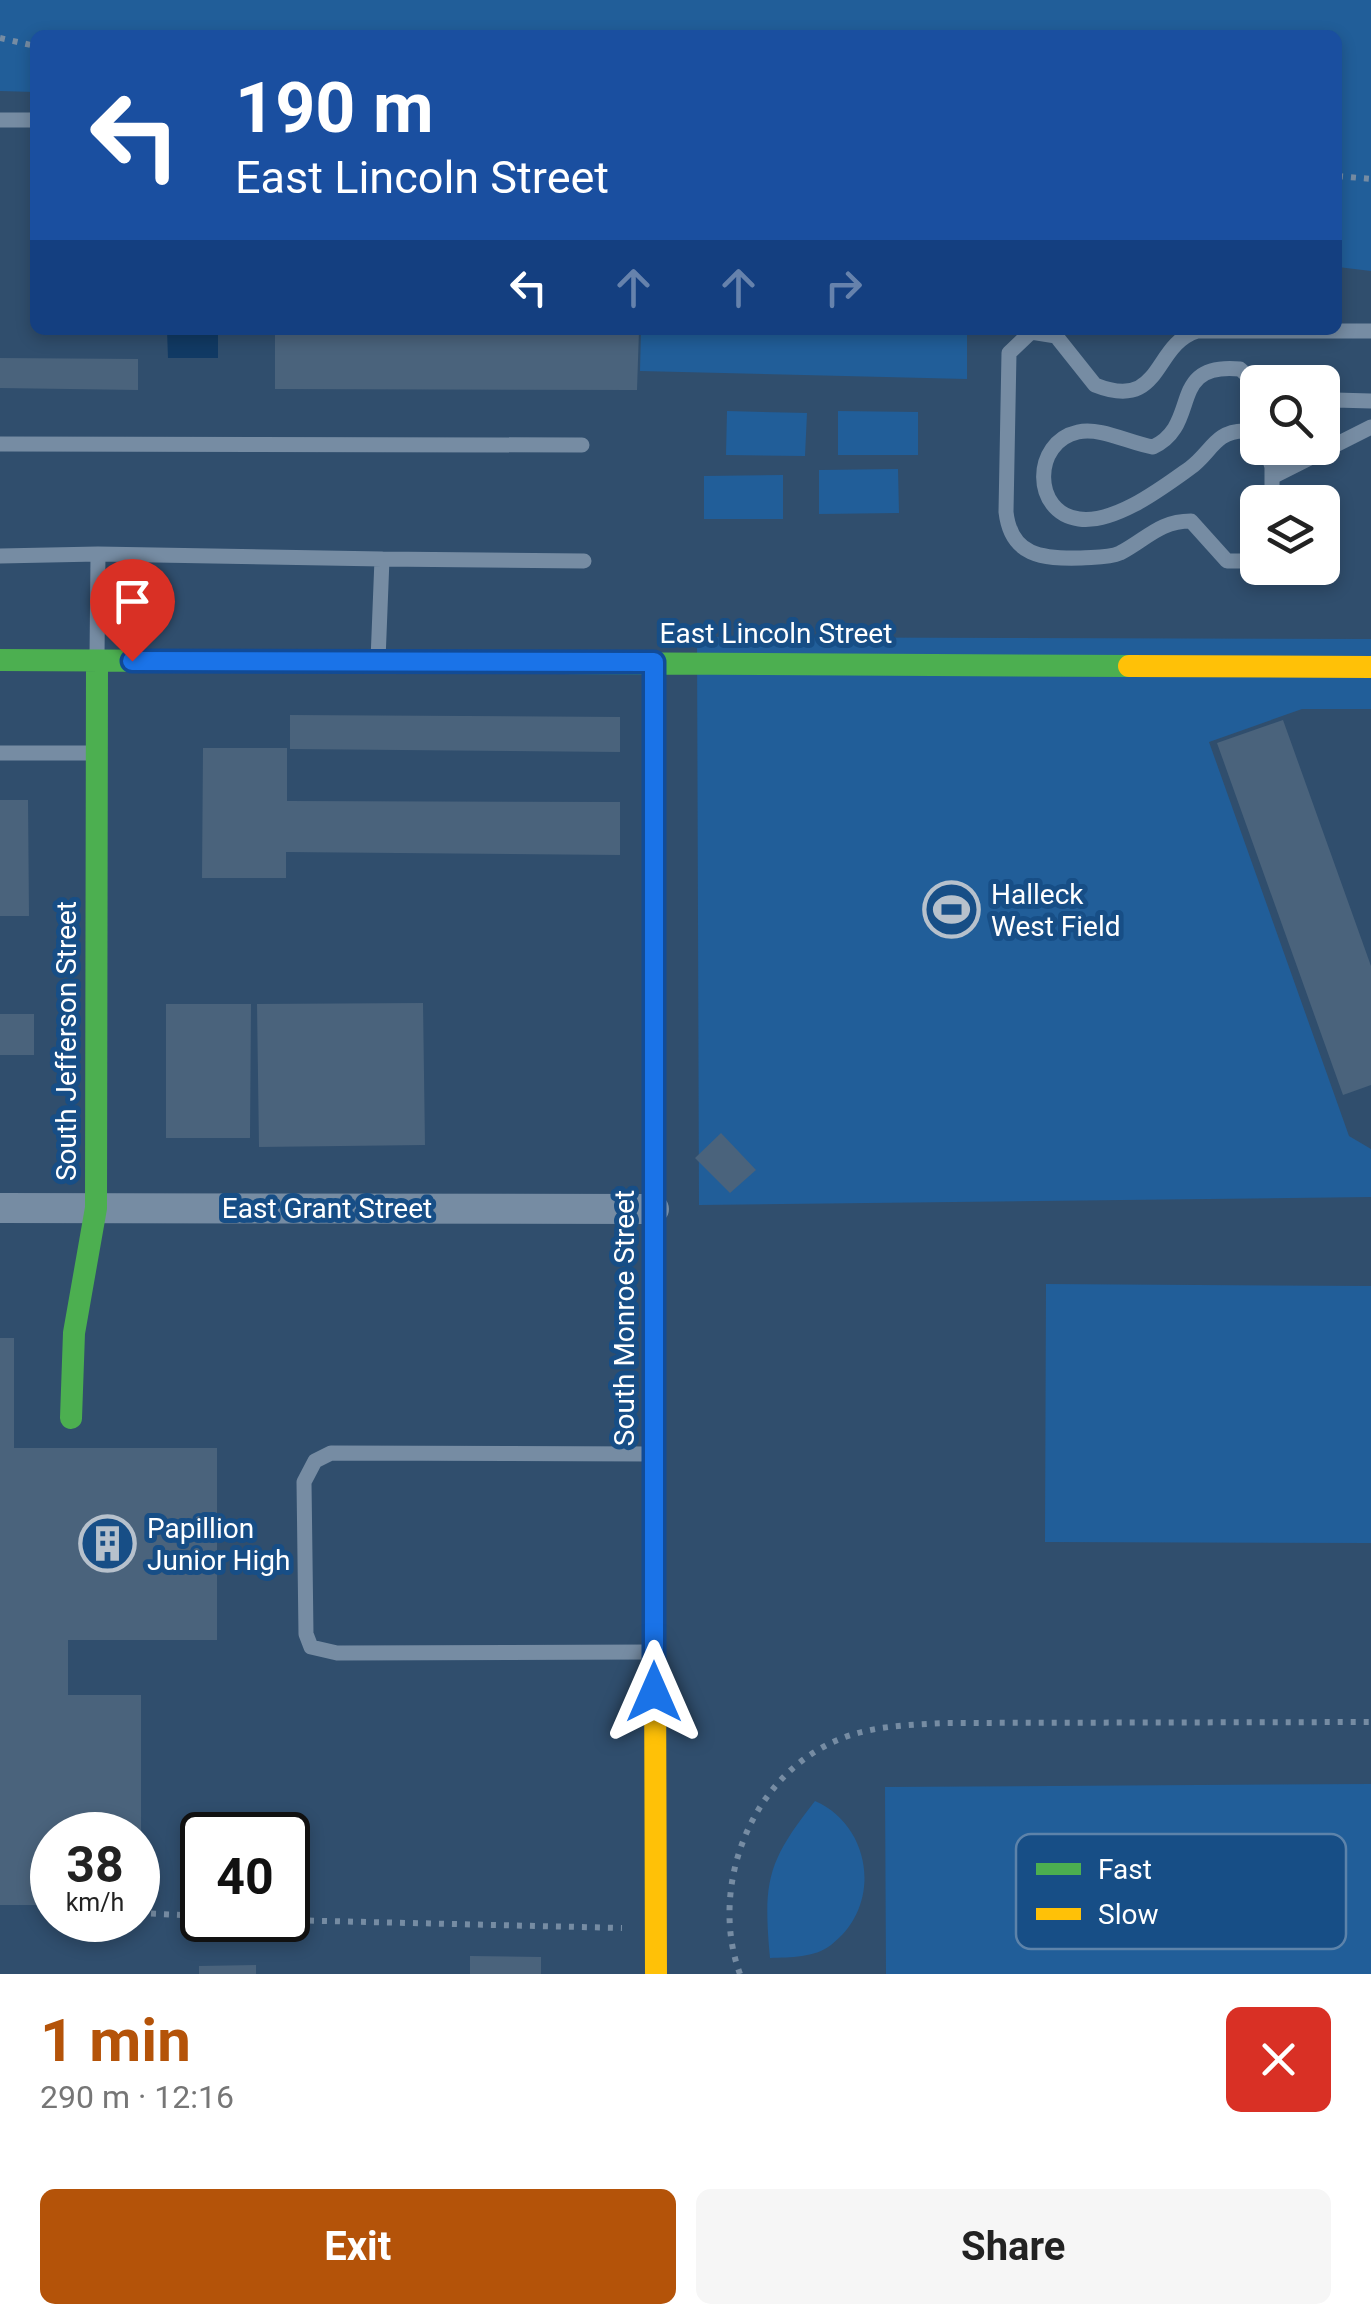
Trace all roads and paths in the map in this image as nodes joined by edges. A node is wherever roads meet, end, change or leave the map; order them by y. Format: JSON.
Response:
{"nodes":[{"id":1,"x":0,"y":38,"type":"edge"},
{"id":2,"x":30,"y":45,"type":"edge"},
{"id":3,"x":0,"y":120,"type":"edge"},
{"id":4,"x":30,"y":120,"type":"edge"},
{"id":5,"x":1342,"y":176,"type":"edge"},
{"id":6,"x":1371,"y":179,"type":"edge"},
{"id":7,"x":1342,"y":332,"type":"edge"},
{"id":8,"x":1369,"y":332,"type":"edge"},
{"id":9,"x":1028,"y":335,"type":"edge"},
{"id":10,"x":1050,"y":335,"type":"edge"},
{"id":11,"x":1185,"y":335,"type":"edge"},
{"id":12,"x":1240,"y":368,"type":"edge"},
{"id":13,"x":1340,"y":400,"type":"edge"},
{"id":14,"x":1371,"y":401,"type":"edge"},
{"id":15,"x":1371,"y":427,"type":"edge"},
{"id":16,"x":1240,"y":431,"type":"edge"},
{"id":17,"x":0,"y":444,"type":"edge"},
{"id":18,"x":582,"y":445,"type":"dead end"},
{"id":19,"x":1270,"y":465,"type":"edge"},
{"id":20,"x":1272,"y":477,"type":"junction"},
{"id":21,"x":1272,"y":485,"type":"edge"},
{"id":22,"x":98,"y":554,"type":"junction"},
{"id":23,"x":0,"y":556,"type":"edge"},
{"id":24,"x":382,"y":559,"type":"junction"},
{"id":25,"x":584,"y":560,"type":"dead end"},
{"id":26,"x":1240,"y":560,"type":"edge"},
{"id":27,"x":0,"y":660,"type":"edge"},
{"id":28,"x":97,"y":661,"type":"junction"},
{"id":29,"x":378,"y":662,"type":"junction"},
{"id":30,"x":654,"y":662,"type":"junction"},
{"id":31,"x":1368,"y":673,"type":"edge"},
{"id":32,"x":0,"y":752,"type":"edge"},
{"id":33,"x":96,"y":753,"type":"junction"},
{"id":34,"x":0,"y":1208,"type":"edge"},
{"id":35,"x":96,"y":1208,"type":"junction"},
{"id":36,"x":654,"y":1208,"type":"junction"},
{"id":37,"x":71,"y":1418,"type":"dead end"},
{"id":38,"x":654,"y":1454,"type":"junction"},
{"id":39,"x":654,"y":1652,"type":"junction"},
{"id":40,"x":1371,"y":1722,"type":"edge"},
{"id":41,"x":310,"y":1921,"type":"edge"},
{"id":42,"x":627,"y":1928,"type":"dead end"},
{"id":43,"x":656,"y":1974,"type":"edge"},
{"id":44,"x":740,"y":1974,"type":"edge"}],
"edges":[{"from":1,"to":2,"type":"path"},
{"from":3,"to":4,"type":"lane"},
{"from":5,"to":6,"type":"path"},
{"from":7,"to":8,"type":"lane"},
{"from":9,"to":26,"type":"lane"},
{"from":10,"to":11,"type":"lane"},
{"from":12,"to":16,"type":"lane"},
{"from":13,"to":14,"type":"lane"},
{"from":15,"to":20,"type":"lane"},
{"from":17,"to":18,"type":"lane"},
{"from":19,"to":20,"type":"lane"},
{"from":20,"to":21,"type":"lane"},
{"from":22,"to":23,"type":"lane"},
{"from":22,"to":24,"type":"lane"},
{"from":22,"to":28,"type":"lane"},
{"from":24,"to":25,"type":"lane"},
{"from":24,"to":29,"type":"lane"},
{"from":27,"to":28,"type":"street","name":"East Lincoln Street"},
{"from":28,"to":29,"type":"street","name":"East Lincoln Street"},
{"from":28,"to":33,"type":"street","name":"South Jefferson Street"},
{"from":29,"to":30,"type":"street","name":"East Lincoln Street"},
{"from":30,"to":31,"type":"street","name":"East Lincoln Street"},
{"from":30,"to":36,"type":"street","name":"South Monroe Street"},
{"from":32,"to":33,"type":"lane"},
{"from":33,"to":35,"type":"street","name":"South Jefferson Street"},
{"from":34,"to":35,"type":"street","name":"East Grant Street"},
{"from":35,"to":36,"type":"street","name":"East Grant Street"},
{"from":35,"to":37,"type":"street","name":"South Jefferson Street"},
{"from":36,"to":38,"type":"street","name":"South Monroe Street"},
{"from":38,"to":39,"type":"street","name":"South Monroe Street"},
{"from":38,"to":39,"type":"lane"},
{"from":39,"to":43,"type":"street","name":"South Monroe Street"},
{"from":40,"to":44,"type":"path"},
{"from":41,"to":42,"type":"path"}]}
